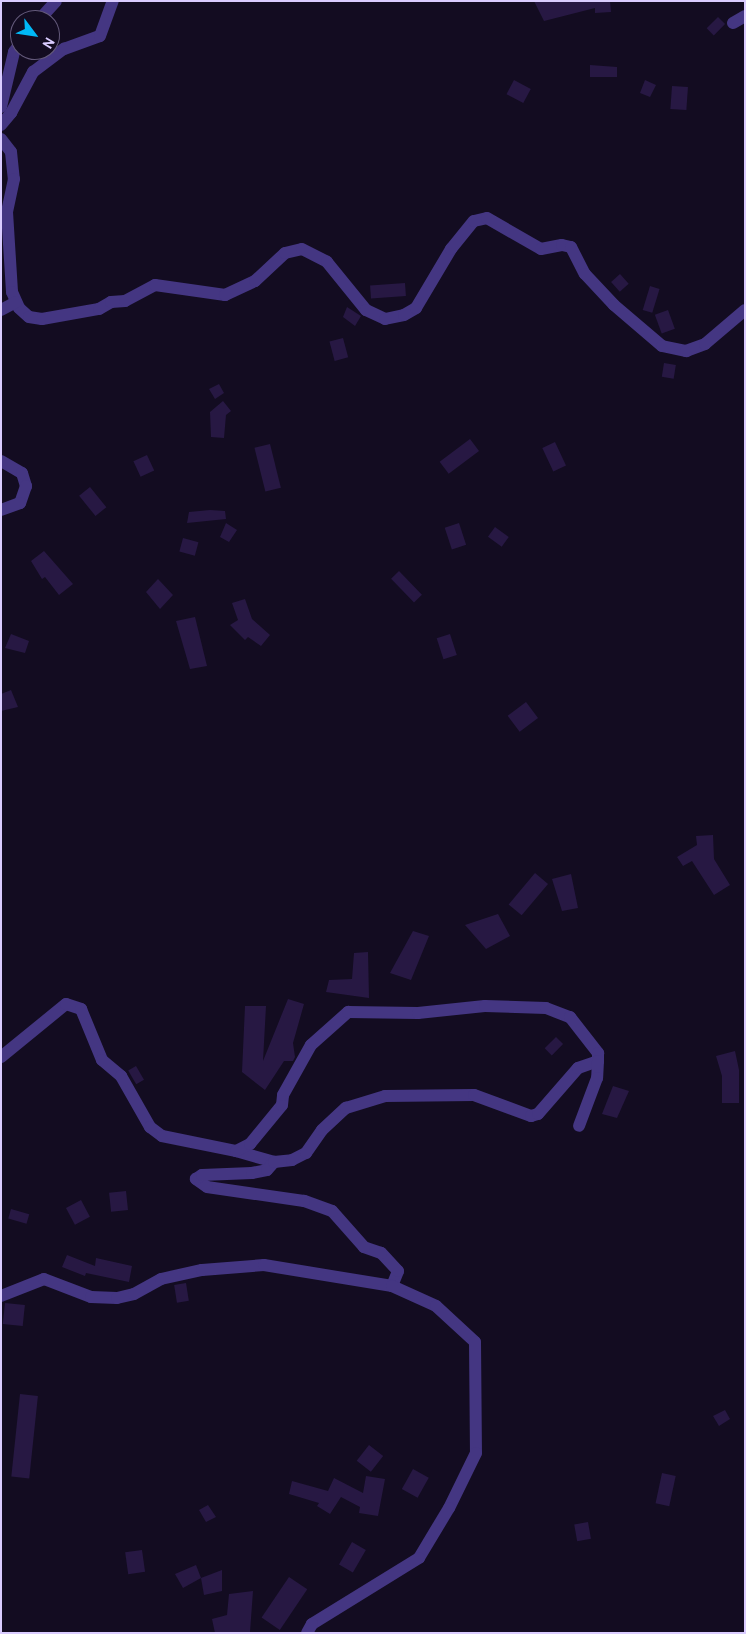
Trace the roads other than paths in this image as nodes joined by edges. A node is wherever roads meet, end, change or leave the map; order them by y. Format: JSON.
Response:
{"nodes":[{"id":1,"x":113,"y":1,"type":"edge"},
{"id":2,"x":745,"y":16,"type":"edge"},
{"id":3,"x":733,"y":23,"type":"dead end"},
{"id":4,"x":12,"y":60,"type":"edge"},
{"id":5,"x":1,"y":106,"type":"edge"},
{"id":6,"x":1,"y":125,"type":"edge"},
{"id":7,"x":1,"y":139,"type":"edge"},
{"id":8,"x":16,"y":302,"type":"junction"},
{"id":9,"x":1,"y":310,"type":"edge"},
{"id":10,"x":745,"y":310,"type":"edge"},
{"id":11,"x":1,"y":461,"type":"edge"},
{"id":12,"x":1,"y":510,"type":"edge"},
{"id":13,"x":1,"y":1057,"type":"edge"},
{"id":14,"x":598,"y":1061,"type":"junction"},
{"id":15,"x":579,"y":1126,"type":"dead end"},
{"id":16,"x":236,"y":1151,"type":"junction"},
{"id":17,"x":274,"y":1162,"type":"junction"},
{"id":18,"x":392,"y":1286,"type":"junction"},
{"id":19,"x":1,"y":1296,"type":"edge"},
{"id":20,"x":307,"y":1633,"type":"edge"}],
"edges":[{"from":1,"to":6,"type":"street"},
{"from":2,"to":3,"type":"street"},
{"from":4,"to":5,"type":"street"},
{"from":7,"to":8,"type":"street"},
{"from":8,"to":9,"type":"street"},
{"from":8,"to":10,"type":"street"},
{"from":11,"to":12,"type":"street"},
{"from":13,"to":16,"type":"street"},
{"from":14,"to":15,"type":"street"},
{"from":14,"to":16,"type":"street"},
{"from":14,"to":17,"type":"street"},
{"from":16,"to":17,"type":"street"},
{"from":17,"to":18,"type":"street"},
{"from":18,"to":19,"type":"street"},
{"from":18,"to":20,"type":"street"}]}
